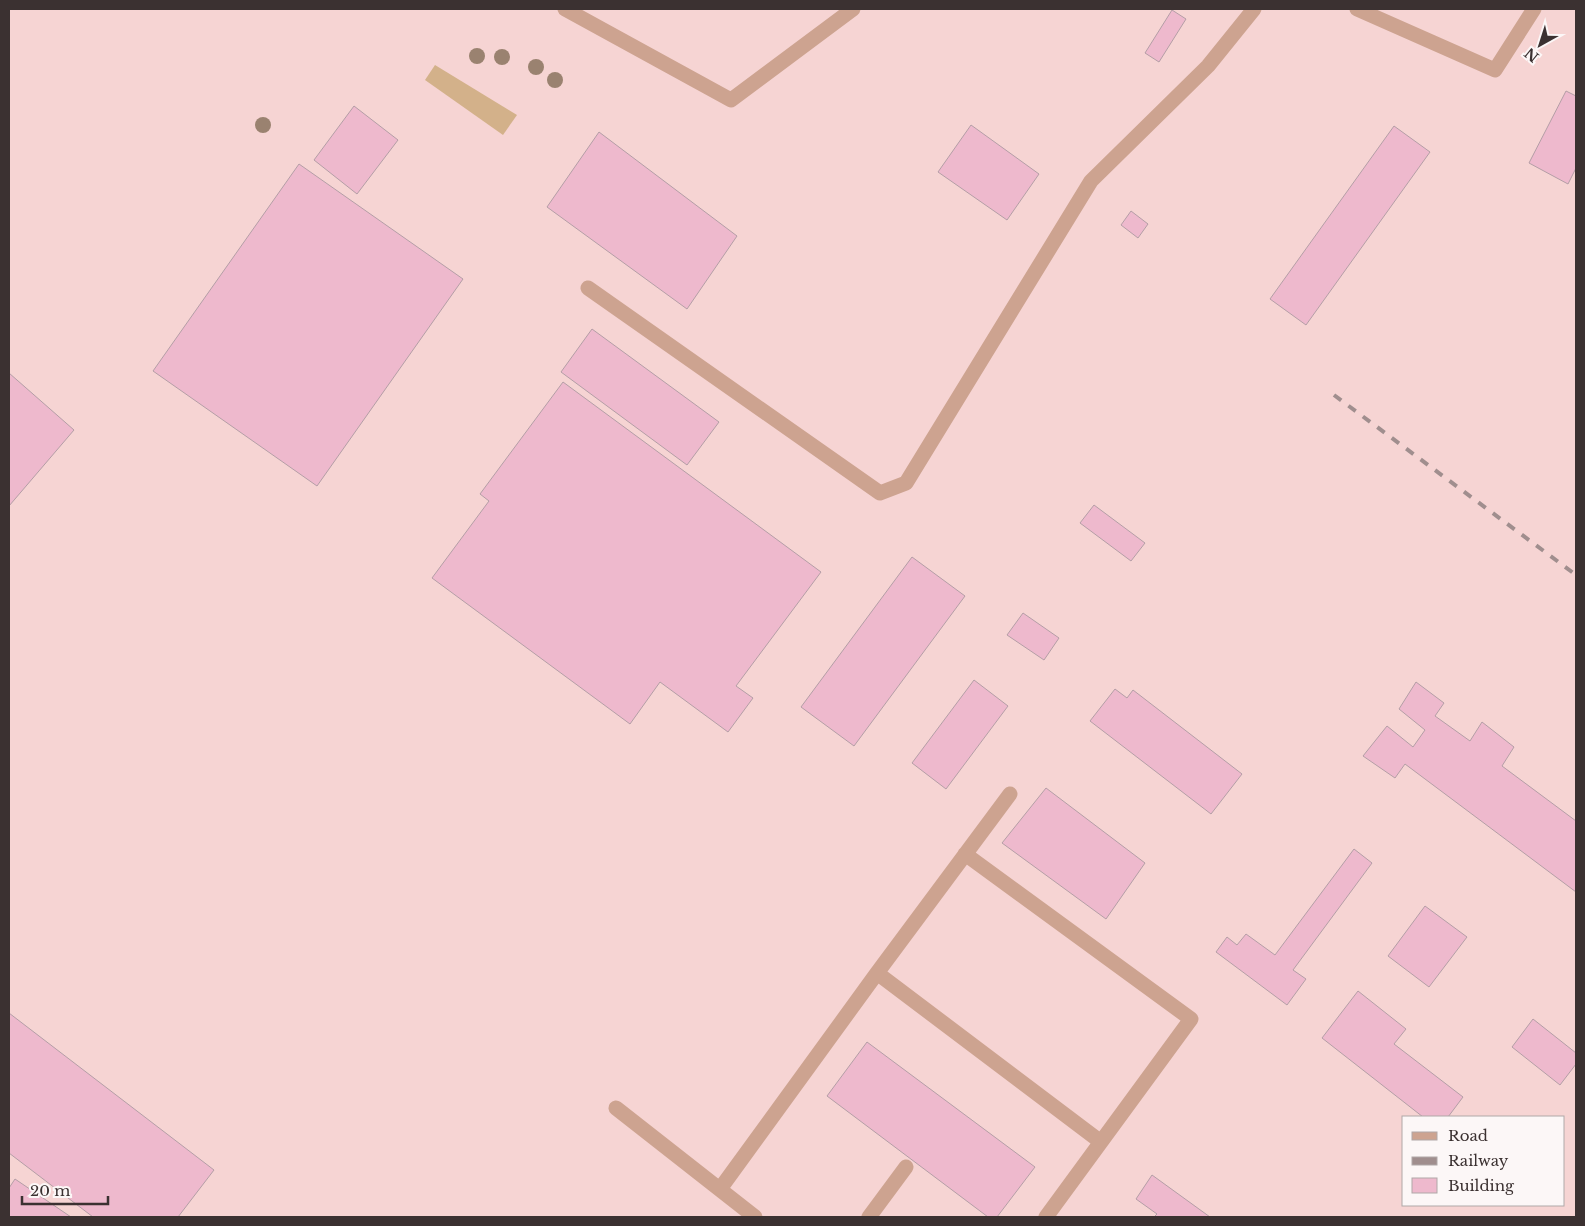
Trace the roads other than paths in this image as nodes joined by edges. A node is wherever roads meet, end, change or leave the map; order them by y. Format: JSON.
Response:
{"nodes":[{"id":1,"x":565,"y":9,"type":"edge"},
{"id":2,"x":852,"y":9,"type":"edge"},
{"id":3,"x":1254,"y":9,"type":"edge"},
{"id":4,"x":1357,"y":9,"type":"edge"},
{"id":5,"x":1534,"y":9,"type":"edge"},
{"id":6,"x":588,"y":288,"type":"dead end"},
{"id":7,"x":1010,"y":794,"type":"dead end"},
{"id":8,"x":965,"y":854,"type":"junction"},
{"id":9,"x":877,"y":973,"type":"junction"},
{"id":10,"x":616,"y":1108,"type":"dead end"},
{"id":11,"x":1101,"y":1142,"type":"junction"},
{"id":12,"x":906,"y":1167,"type":"dead end"},
{"id":13,"x":720,"y":1190,"type":"junction"},
{"id":14,"x":755,"y":1217,"type":"edge"},
{"id":15,"x":869,"y":1217,"type":"edge"},
{"id":16,"x":1046,"y":1217,"type":"edge"}],
"edges":[{"from":1,"to":2,"type":"lane"},
{"from":3,"to":6,"type":"lane"},
{"from":4,"to":5,"type":"lane"},
{"from":7,"to":8,"type":"lane"},
{"from":8,"to":9,"type":"lane"},
{"from":8,"to":11,"type":"lane"},
{"from":9,"to":11,"type":"lane"},
{"from":9,"to":13,"type":"lane"},
{"from":10,"to":13,"type":"lane"},
{"from":11,"to":16,"type":"lane"},
{"from":12,"to":15,"type":"lane"},
{"from":13,"to":14,"type":"lane"}]}
